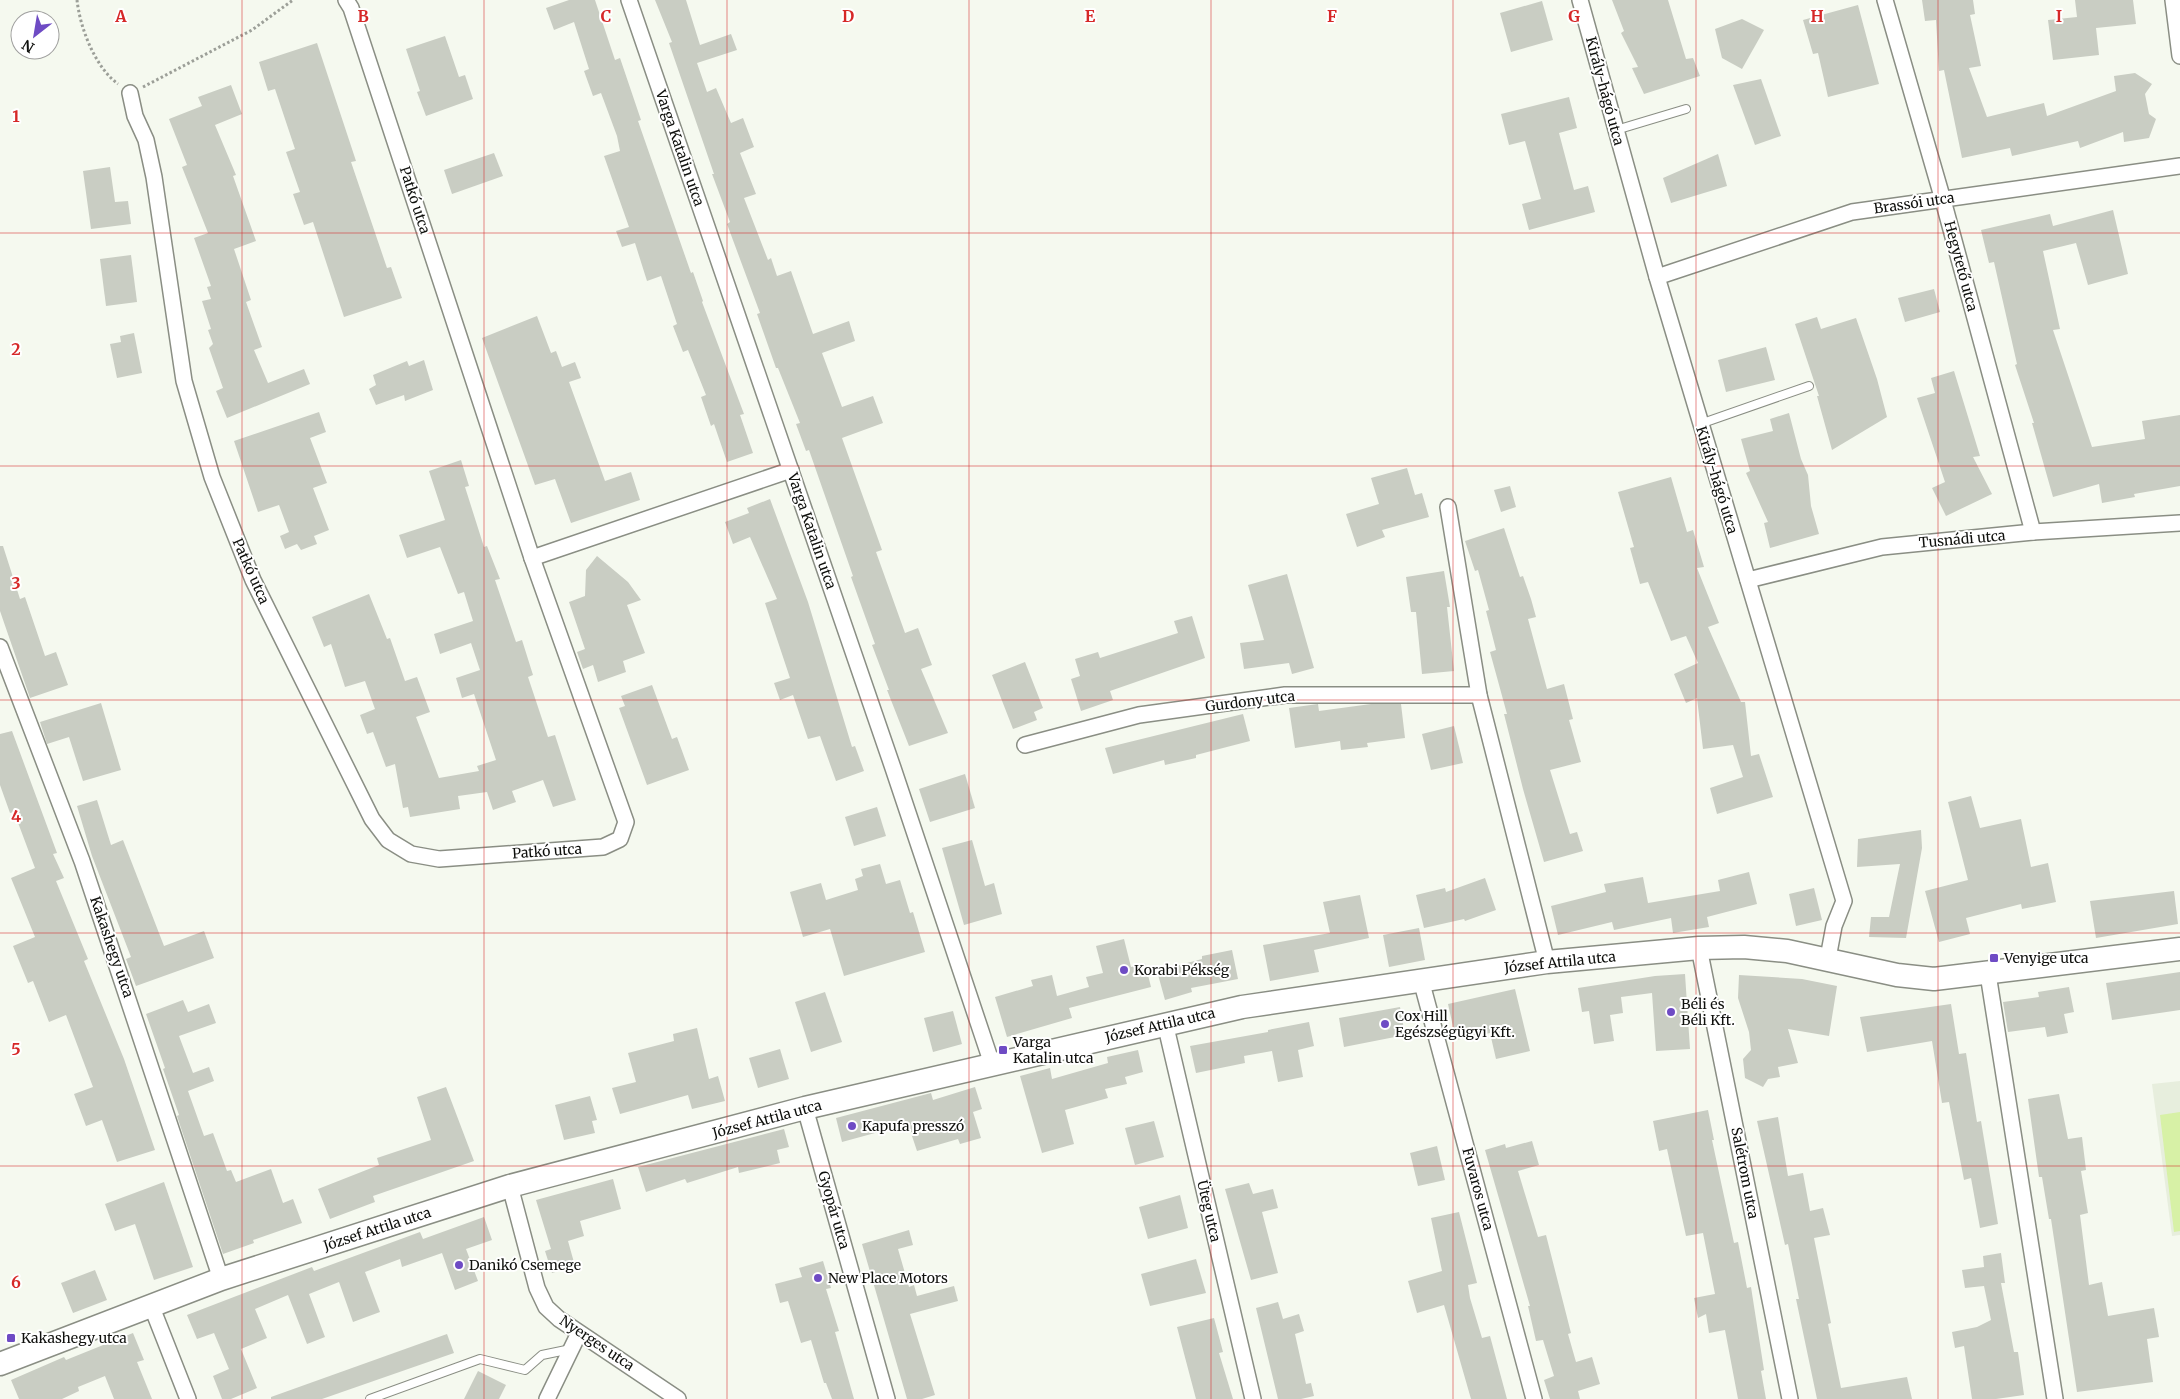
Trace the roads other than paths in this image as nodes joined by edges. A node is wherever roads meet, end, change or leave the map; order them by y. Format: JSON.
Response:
{"nodes":[{"id":1,"x":346,"y":0,"type":"edge"},
{"id":2,"x":629,"y":0,"type":"edge"},
{"id":3,"x":1580,"y":0,"type":"edge"},
{"id":4,"x":1885,"y":0,"type":"edge"},
{"id":5,"x":2173,"y":0,"type":"edge"},
{"id":6,"x":2180,"y":56,"type":"edge"},
{"id":7,"x":130,"y":93,"type":"road end"},
{"id":8,"x":1686,"y":109,"type":"dead end"},
{"id":9,"x":1616,"y":130,"type":"junction"},
{"id":10,"x":2180,"y":166,"type":"edge"},
{"id":11,"x":1943,"y":200,"type":"junction"},
{"id":12,"x":1657,"y":277,"type":"junction"},
{"id":13,"x":1809,"y":386,"type":"dead end"},
{"id":14,"x":1700,"y":424,"type":"junction"},
{"id":15,"x":791,"y":470,"type":"junction"},
{"id":16,"x":1448,"y":507,"type":"dead end"},
{"id":17,"x":2180,"y":523,"type":"edge"},
{"id":18,"x":2033,"y":532,"type":"junction"},
{"id":19,"x":532,"y":558,"type":"junction"},
{"id":20,"x":1748,"y":580,"type":"junction"},
{"id":21,"x":0,"y":647,"type":"edge"},
{"id":22,"x":1479,"y":695,"type":"junction"},
{"id":23,"x":1026,"y":745,"type":"dead end"},
{"id":24,"x":1699,"y":948,"type":"junction"},
{"id":25,"x":2180,"y":949,"type":"edge"},
{"id":26,"x":1828,"y":958,"type":"junction"},
{"id":27,"x":1547,"y":962,"type":"junction"},
{"id":28,"x":1988,"y":974,"type":"junction"},
{"id":29,"x":1421,"y":980,"type":"junction"},
{"id":30,"x":1165,"y":1023,"type":"junction"},
{"id":31,"x":992,"y":1064,"type":"junction"},
{"id":32,"x":805,"y":1108,"type":"junction"},
{"id":33,"x":510,"y":1186,"type":"junction"},
{"id":34,"x":221,"y":1279,"type":"junction"},
{"id":35,"x":152,"y":1305,"type":"junction"},
{"id":36,"x":580,"y":1333,"type":"junction"},
{"id":37,"x":571,"y":1349,"type":"junction"},
{"id":38,"x":0,"y":1364,"type":"edge"},
{"id":39,"x":188,"y":1399,"type":"edge"},
{"id":40,"x":370,"y":1399,"type":"edge"},
{"id":41,"x":547,"y":1399,"type":"edge"},
{"id":42,"x":678,"y":1399,"type":"edge"},
{"id":43,"x":887,"y":1399,"type":"edge"},
{"id":44,"x":1253,"y":1399,"type":"edge"},
{"id":45,"x":1534,"y":1399,"type":"edge"},
{"id":46,"x":1790,"y":1399,"type":"edge"},
{"id":47,"x":2055,"y":1399,"type":"edge"}],
"edges":[{"from":1,"to":19,"type":"street","name":"Patkó utca"},
{"from":2,"to":15,"type":"street","name":"Varga Katalin utca"},
{"from":3,"to":9,"type":"street","name":"Király-hágó utca"},
{"from":4,"to":11,"type":"street","name":"Hegytető utca"},
{"from":5,"to":6,"type":"street"},
{"from":7,"to":19,"type":"street","name":"Patkó utca"},
{"from":8,"to":9,"type":"lane"},
{"from":9,"to":12,"type":"street","name":"Király-hágó utca"},
{"from":10,"to":11,"type":"street","name":"Brassói utca"},
{"from":11,"to":12,"type":"street","name":"Brassói utca"},
{"from":11,"to":18,"type":"street","name":"Hegytető utca"},
{"from":12,"to":14,"type":"street","name":"Király-hágó utca"},
{"from":13,"to":14,"type":"lane"},
{"from":14,"to":20,"type":"street","name":"Király-hágó utca"},
{"from":15,"to":19,"type":"street"},
{"from":15,"to":31,"type":"street","name":"Varga Katalin utca"},
{"from":16,"to":22,"type":"street"},
{"from":17,"to":18,"type":"street","name":"Tusnádi utca"},
{"from":18,"to":20,"type":"street","name":"Tusnádi utca"},
{"from":20,"to":26,"type":"street","name":"Király-hágó utca"},
{"from":21,"to":34,"type":"street","name":"Kakashegy utca"},
{"from":22,"to":23,"type":"street","name":"Gurdony utca"},
{"from":22,"to":27,"type":"street"},
{"from":24,"to":26,"type":"street","name":"József Attila utca"},
{"from":24,"to":27,"type":"street","name":"József Attila utca"},
{"from":24,"to":46,"type":"street","name":"Salétrom utca"},
{"from":25,"to":28,"type":"street","name":"József Attila utca"},
{"from":26,"to":28,"type":"street","name":"József Attila utca"},
{"from":27,"to":29,"type":"street","name":"József Attila utca"},
{"from":28,"to":47,"type":"street"},
{"from":29,"to":30,"type":"street","name":"József Attila utca"},
{"from":29,"to":45,"type":"street","name":"Fuvaros utca"},
{"from":30,"to":31,"type":"street","name":"József Attila utca"},
{"from":30,"to":44,"type":"street","name":"Üteg utca"},
{"from":31,"to":32,"type":"street","name":"József Attila utca"},
{"from":32,"to":33,"type":"street","name":"József Attila utca"},
{"from":32,"to":43,"type":"street","name":"Gyopár utca"},
{"from":33,"to":34,"type":"street","name":"József Attila utca"},
{"from":33,"to":36,"type":"street","name":"Nyerges utca"},
{"from":34,"to":35,"type":"street","name":"József Attila utca"},
{"from":35,"to":38,"type":"street","name":"József Attila utca"},
{"from":35,"to":39,"type":"street"},
{"from":36,"to":37,"type":"street"},
{"from":36,"to":42,"type":"street","name":"Nyerges utca"},
{"from":37,"to":40,"type":"lane"},
{"from":37,"to":41,"type":"street"}]}
